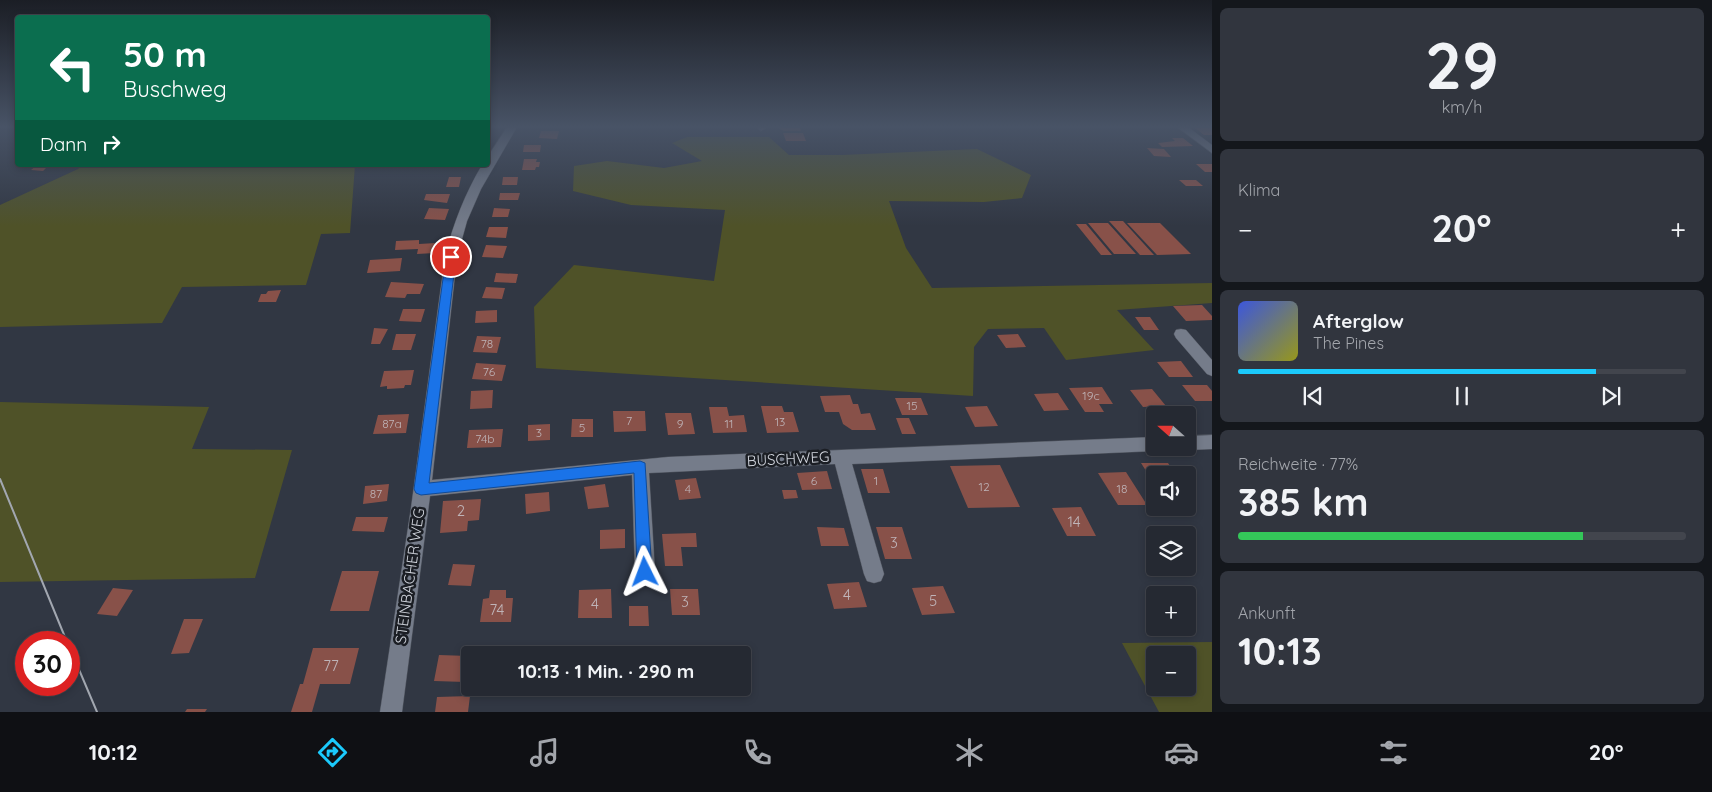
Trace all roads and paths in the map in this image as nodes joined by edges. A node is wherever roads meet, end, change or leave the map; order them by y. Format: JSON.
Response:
{"nodes":[{"id":1,"x":487,"y":167,"type":"edge"},
{"id":2,"x":1181,"y":334,"type":"dead end"},
{"id":3,"x":1212,"y":370,"type":"edge"},
{"id":4,"x":1212,"y":442,"type":"edge"},
{"id":5,"x":1196,"y":443,"type":"edge"},
{"id":6,"x":1146,"y":444,"type":"edge"},
{"id":7,"x":841,"y":456,"type":"junction"},
{"id":8,"x":640,"y":467,"type":"junction"},
{"id":9,"x":421,"y":489,"type":"junction"},
{"id":10,"x":645,"y":572,"type":"dead end"},
{"id":11,"x":874,"y":574,"type":"dead end"},
{"id":12,"x":391,"y":712,"type":"edge"}],
"edges":[{"from":1,"to":9,"type":"street","name":"STEINBACHER WEG"},
{"from":2,"to":3,"type":"street"},
{"from":4,"to":5,"type":"street"},
{"from":6,"to":7,"type":"street","name":"BUSCHWEG"},
{"from":7,"to":8,"type":"street","name":"BUSCHWEG"},
{"from":7,"to":11,"type":"street"},
{"from":8,"to":9,"type":"street","name":"BUSCHWEG"},
{"from":8,"to":10,"type":"street"},
{"from":9,"to":12,"type":"street","name":"STEINBACHER WEG"}]}
